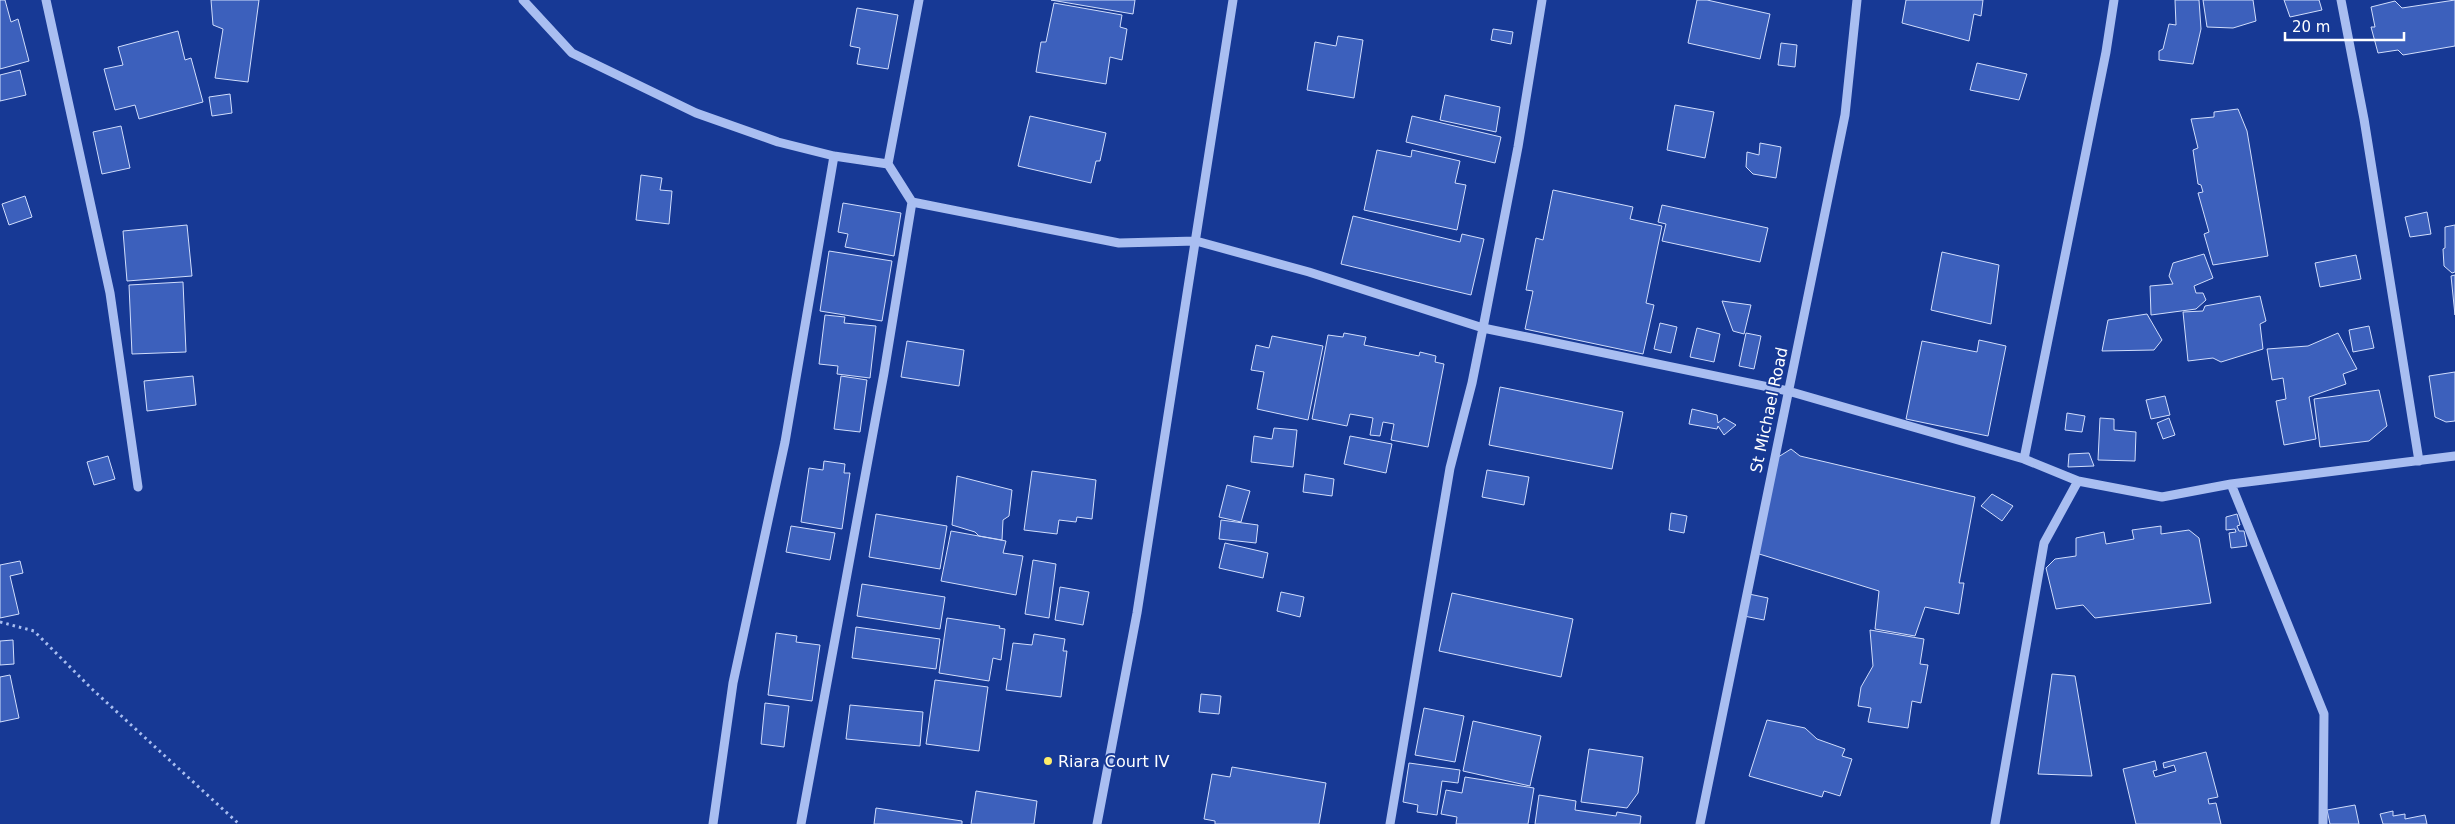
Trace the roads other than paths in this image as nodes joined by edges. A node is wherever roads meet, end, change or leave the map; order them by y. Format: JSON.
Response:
{"nodes":[{"id":1,"x":46,"y":0,"type":"edge"},
{"id":2,"x":523,"y":0,"type":"edge"},
{"id":3,"x":919,"y":0,"type":"edge"},
{"id":4,"x":1233,"y":0,"type":"edge"},
{"id":5,"x":1542,"y":0,"type":"edge"},
{"id":6,"x":1858,"y":0,"type":"edge"},
{"id":7,"x":2114,"y":0,"type":"edge"},
{"id":8,"x":2341,"y":0,"type":"edge"},
{"id":9,"x":834,"y":156,"type":"junction"},
{"id":10,"x":888,"y":164,"type":"junction"},
{"id":11,"x":912,"y":202,"type":"junction"},
{"id":12,"x":1196,"y":241,"type":"junction"},
{"id":13,"x":1483,"y":328,"type":"junction"},
{"id":14,"x":1788,"y":391,"type":"junction"},
{"id":15,"x":2455,"y":456,"type":"edge"},
{"id":16,"x":2024,"y":459,"type":"junction"},
{"id":17,"x":2419,"y":461,"type":"junction"},
{"id":18,"x":2078,"y":481,"type":"junction"},
{"id":19,"x":2231,"y":484,"type":"junction"},
{"id":20,"x":138,"y":487,"type":"dead end"},
{"id":21,"x":713,"y":824,"type":"edge"},
{"id":22,"x":801,"y":824,"type":"edge"},
{"id":23,"x":1097,"y":824,"type":"edge"},
{"id":24,"x":1390,"y":824,"type":"edge"},
{"id":25,"x":1700,"y":824,"type":"edge"},
{"id":26,"x":1995,"y":824,"type":"edge"},
{"id":27,"x":2323,"y":824,"type":"edge"}],
"edges":[{"from":1,"to":20,"type":"street"},
{"from":2,"to":9,"type":"street"},
{"from":3,"to":10,"type":"street"},
{"from":4,"to":12,"type":"street"},
{"from":5,"to":13,"type":"street"},
{"from":6,"to":14,"type":"street","name":"St Michael Road"},
{"from":7,"to":16,"type":"street"},
{"from":8,"to":17,"type":"street"},
{"from":9,"to":10,"type":"street"},
{"from":9,"to":21,"type":"street"},
{"from":10,"to":11,"type":"street"},
{"from":11,"to":12,"type":"street"},
{"from":11,"to":22,"type":"street"},
{"from":12,"to":13,"type":"street"},
{"from":12,"to":23,"type":"street"},
{"from":13,"to":14,"type":"street"},
{"from":13,"to":24,"type":"street"},
{"from":14,"to":16,"type":"street"},
{"from":14,"to":25,"type":"street","name":"St Michael Road"},
{"from":15,"to":17,"type":"street"},
{"from":16,"to":18,"type":"street"},
{"from":17,"to":19,"type":"street"},
{"from":18,"to":19,"type":"street"},
{"from":18,"to":26,"type":"street"},
{"from":19,"to":27,"type":"street"}]}
